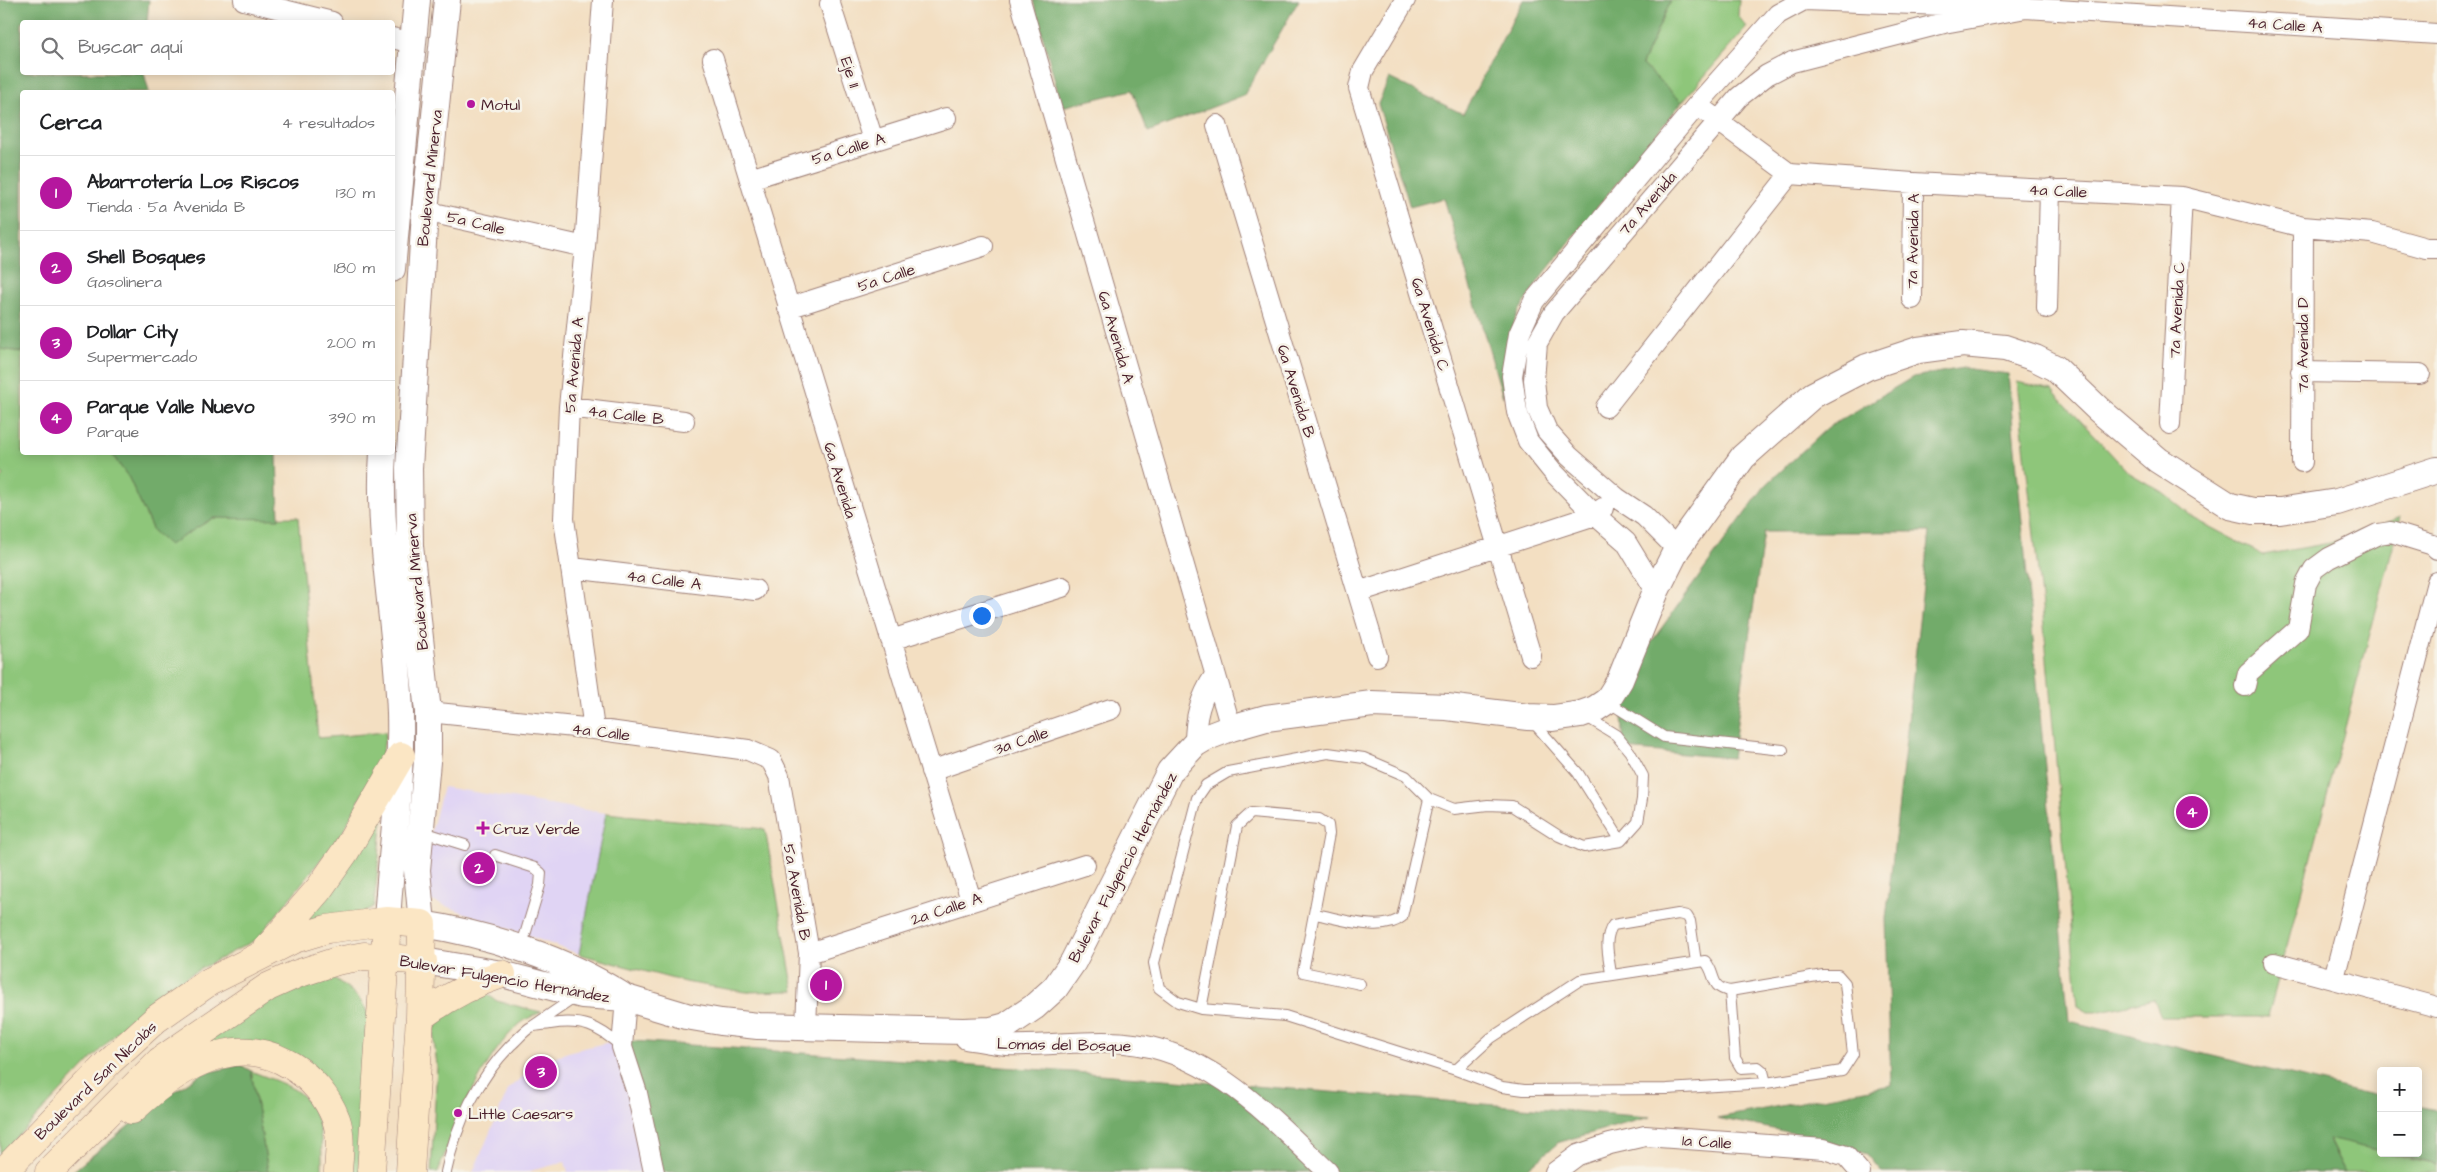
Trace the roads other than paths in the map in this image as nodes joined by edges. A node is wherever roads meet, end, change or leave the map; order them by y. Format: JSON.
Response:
{"nodes":[{"id":1,"x":244,"y":0,"type":"edge"},
{"id":2,"x":417,"y":0,"type":"edge"},
{"id":3,"x":447,"y":0,"type":"edge"},
{"id":4,"x":603,"y":0,"type":"edge"},
{"id":5,"x":1020,"y":0,"type":"edge"},
{"id":6,"x":1405,"y":0,"type":"edge"},
{"id":7,"x":1804,"y":0,"type":"edge"},
{"id":8,"x":830,"y":4,"type":"dead end"},
{"id":9,"x":2026,"y":8,"type":"junction"},
{"id":10,"x":2152,"y":8,"type":"edge"},
{"id":11,"x":324,"y":20,"type":"edge"},
{"id":12,"x":2437,"y":34,"type":"edge"},
{"id":13,"x":403,"y":41,"type":"edge"},
{"id":14,"x":713,"y":59,"type":"dead end"},
{"id":15,"x":1697,"y":105,"type":"junction"},
{"id":16,"x":946,"y":118,"type":"dead end"},
{"id":17,"x":1718,"y":122,"type":"junction"},
{"id":18,"x":1217,"y":125,"type":"dead end"},
{"id":19,"x":873,"y":140,"type":"junction"},
{"id":20,"x":1790,"y":174,"type":"junction"},
{"id":21,"x":750,"y":179,"type":"junction"},
{"id":22,"x":1913,"y":184,"type":"junction"},
{"id":23,"x":2050,"y":189,"type":"junction"},
{"id":24,"x":2182,"y":197,"type":"junction"},
{"id":25,"x":395,"y":205,"type":"edge"},
{"id":26,"x":424,"y":211,"type":"junction"},
{"id":27,"x":2304,"y":227,"type":"junction"},
{"id":28,"x":1595,"y":228,"type":"junction"},
{"id":29,"x":1613,"y":243,"type":"junction"},
{"id":30,"x":983,"y":246,"type":"dead end"},
{"id":31,"x":585,"y":247,"type":"junction"},
{"id":32,"x":2437,"y":248,"type":"edge"},
{"id":33,"x":1912,"y":299,"type":"dead end"},
{"id":34,"x":788,"y":308,"type":"junction"},
{"id":35,"x":2047,"y":308,"type":"dead end"},
{"id":36,"x":2301,"y":372,"type":"junction"},
{"id":37,"x":2420,"y":374,"type":"dead end"},
{"id":38,"x":569,"y":407,"type":"junction"},
{"id":39,"x":1606,"y":407,"type":"dead end"},
{"id":40,"x":684,"y":421,"type":"dead end"},
{"id":41,"x":2170,"y":424,"type":"dead end"},
{"id":42,"x":383,"y":455,"type":"edge"},
{"id":43,"x":2302,"y":462,"type":"dead end"},
{"id":44,"x":2437,"y":470,"type":"edge"},
{"id":45,"x":1617,"y":498,"type":"junction"},
{"id":46,"x":1595,"y":515,"type":"junction"},
{"id":47,"x":1499,"y":548,"type":"junction"},
{"id":48,"x":1677,"y":549,"type":"junction"},
{"id":49,"x":2437,"y":549,"type":"edge"},
{"id":50,"x":572,"y":568,"type":"junction"},
{"id":51,"x":2437,"y":582,"type":"edge"},
{"id":52,"x":1062,"y":587,"type":"dead end"},
{"id":53,"x":755,"y":590,"type":"dead end"},
{"id":54,"x":1656,"y":591,"type":"junction"},
{"id":55,"x":1358,"y":592,"type":"junction"},
{"id":56,"x":891,"y":640,"type":"junction"},
{"id":57,"x":1377,"y":656,"type":"dead end"},
{"id":58,"x":1531,"y":656,"type":"dead end"},
{"id":59,"x":1215,"y":675,"type":"junction"},
{"id":60,"x":2245,"y":686,"type":"dead end"},
{"id":61,"x":1607,"y":701,"type":"junction"},
{"id":62,"x":1111,"y":709,"type":"dead end"},
{"id":63,"x":428,"y":712,"type":"junction"},
{"id":64,"x":1582,"y":714,"type":"junction"},
{"id":65,"x":1528,"y":717,"type":"junction"},
{"id":66,"x":1231,"y":728,"type":"junction"},
{"id":67,"x":594,"y":729,"type":"junction"},
{"id":68,"x":1195,"y":744,"type":"junction"},
{"id":69,"x":1783,"y":750,"type":"dead end"},
{"id":70,"x":401,"y":756,"type":"junction"},
{"id":71,"x":771,"y":760,"type":"joint"},
{"id":72,"x":931,"y":771,"type":"junction"},
{"id":73,"x":1429,"y":799,"type":"junction"},
{"id":74,"x":419,"y":831,"type":"junction"},
{"id":75,"x":1621,"y":841,"type":"junction"},
{"id":76,"x":464,"y":845,"type":"dead end"},
{"id":77,"x":495,"y":855,"type":"dead end"},
{"id":78,"x":1085,"y":865,"type":"dead end"},
{"id":79,"x":970,"y":900,"type":"junction"},
{"id":80,"x":1315,"y":914,"type":"junction"},
{"id":81,"x":387,"y":921,"type":"junction"},
{"id":82,"x":422,"y":924,"type":"junction"},
{"id":83,"x":521,"y":949,"type":"junction"},
{"id":84,"x":809,"y":953,"type":"junction"},
{"id":85,"x":262,"y":955,"type":"junction"},
{"id":86,"x":385,"y":957,"type":"junction"},
{"id":87,"x":423,"y":961,"type":"junction"},
{"id":88,"x":1696,"y":962,"type":"junction"},
{"id":89,"x":2274,"y":963,"type":"dead end"},
{"id":90,"x":502,"y":974,"type":"junction"},
{"id":91,"x":1610,"y":974,"type":"junction"},
{"id":92,"x":2334,"y":978,"type":"junction"},
{"id":93,"x":1360,"y":984,"type":"dead end"},
{"id":94,"x":1730,"y":991,"type":"junction"},
{"id":95,"x":582,"y":995,"type":"junction"},
{"id":96,"x":626,"y":998,"type":"junction"},
{"id":97,"x":2437,"y":1007,"type":"edge"},
{"id":98,"x":1201,"y":1009,"type":"junction"},
{"id":99,"x":420,"y":1017,"type":"junction"},
{"id":100,"x":532,"y":1027,"type":"junction"},
{"id":101,"x":806,"y":1027,"type":"junction"},
{"id":102,"x":908,"y":1030,"type":"junction"},
{"id":103,"x":622,"y":1047,"type":"junction"},
{"id":104,"x":1456,"y":1070,"type":"junction"},
{"id":105,"x":1766,"y":1083,"type":"junction"},
{"id":106,"x":411,"y":1168,"type":"edge"},
{"id":107,"x":3,"y":1172,"type":"edge"},
{"id":108,"x":49,"y":1172,"type":"edge"},
{"id":109,"x":53,"y":1172,"type":"edge"},
{"id":110,"x":338,"y":1172,"type":"edge"},
{"id":111,"x":371,"y":1172,"type":"edge"},
{"id":112,"x":446,"y":1172,"type":"edge"},
{"id":113,"x":654,"y":1172,"type":"edge"},
{"id":114,"x":1328,"y":1172,"type":"edge"},
{"id":115,"x":1555,"y":1172,"type":"edge"},
{"id":116,"x":1860,"y":1172,"type":"edge"}],
"edges":[{"from":1,"to":11,"type":"street"},
{"from":2,"to":13,"type":"street","name":"Boulevard Minerva"},
{"from":3,"to":26,"type":"street","name":"Boulevard Minerva"},
{"from":4,"to":31,"type":"street","name":"5a Avenida A"},
{"from":5,"to":59,"type":"street","name":"6a Avenida A"},
{"from":6,"to":47,"type":"street","name":"6a Avenida C"},
{"from":7,"to":9,"type":"street","name":"4a Calle A"},
{"from":7,"to":15,"type":"street","name":"7a Avenida"},
{"from":8,"to":19,"type":"street","name":"Eje 11"},
{"from":9,"to":10,"type":"street","name":"4a Calle A"},
{"from":9,"to":17,"type":"street","name":"7a Avenida"},
{"from":10,"to":12,"type":"street","name":"4a Calle A"},
{"from":13,"to":25,"type":"street","name":"Boulevard Minerva"},
{"from":14,"to":21,"type":"street","name":"6a Avenida"},
{"from":15,"to":17,"type":"street"},
{"from":15,"to":28,"type":"street","name":"7a Avenida"},
{"from":16,"to":19,"type":"street","name":"5a Calle A"},
{"from":17,"to":20,"type":"street"},
{"from":17,"to":29,"type":"street","name":"7a Avenida"},
{"from":18,"to":55,"type":"street","name":"6a Avenida B"},
{"from":19,"to":21,"type":"street","name":"5a Calle A"},
{"from":20,"to":22,"type":"street","name":"4a Calle"},
{"from":20,"to":39,"type":"street"},
{"from":21,"to":34,"type":"street","name":"6a Avenida"},
{"from":22,"to":23,"type":"street","name":"4a Calle"},
{"from":22,"to":33,"type":"street","name":"7a Avenida A"},
{"from":23,"to":24,"type":"street","name":"4a Calle"},
{"from":23,"to":35,"type":"street"},
{"from":24,"to":27,"type":"street","name":"4a Calle"},
{"from":24,"to":41,"type":"street","name":"7a Avenida C"},
{"from":26,"to":31,"type":"street","name":"5a Calle"},
{"from":26,"to":63,"type":"street","name":"Boulevard Minerva"},
{"from":27,"to":32,"type":"street","name":"4a Calle"},
{"from":27,"to":36,"type":"street","name":"7a Avenida D"},
{"from":28,"to":29,"type":"street"},
{"from":28,"to":46,"type":"street","name":"7a Avenida"},
{"from":29,"to":45,"type":"street","name":"7a Avenida"},
{"from":30,"to":34,"type":"street","name":"5a Calle"},
{"from":31,"to":38,"type":"street","name":"5a Avenida A"},
{"from":34,"to":56,"type":"street","name":"6a Avenida"},
{"from":36,"to":37,"type":"street"},
{"from":36,"to":43,"type":"street","name":"7a Avenida D"},
{"from":38,"to":40,"type":"street","name":"4a Calle B"},
{"from":38,"to":50,"type":"street","name":"5a Avenida A"},
{"from":42,"to":70,"type":"street","name":"Boulevard Minerva"},
{"from":44,"to":48,"type":"street"},
{"from":45,"to":46,"type":"street"},
{"from":45,"to":48,"type":"street","name":"7a Avenida"},
{"from":46,"to":47,"type":"street"},
{"from":46,"to":54,"type":"street","name":"7a Avenida"},
{"from":47,"to":55,"type":"street"},
{"from":47,"to":58,"type":"street","name":"6a Avenida C"},
{"from":48,"to":54,"type":"street"},
{"from":49,"to":60,"type":"street"},
{"from":50,"to":53,"type":"street","name":"4a Calle A"},
{"from":50,"to":67,"type":"street","name":"5a Avenida A"},
{"from":51,"to":92,"type":"street"},
{"from":52,"to":56,"type":"street"},
{"from":54,"to":61,"type":"street"},
{"from":55,"to":57,"type":"street","name":"6a Avenida B"},
{"from":56,"to":72,"type":"street","name":"6a Avenida"},
{"from":59,"to":66,"type":"street","name":"6a Avenida A"},
{"from":59,"to":68,"type":"street"},
{"from":61,"to":64,"type":"street","name":"Bulevar Fulgencio Hernández"},
{"from":61,"to":69,"type":"lane"},
{"from":62,"to":72,"type":"street","name":"3a Calle"},
{"from":63,"to":67,"type":"street","name":"4a Calle"},
{"from":63,"to":74,"type":"street","name":"Boulevard Minerva"},
{"from":64,"to":65,"type":"street","name":"Bulevar Fulgencio Hernández"},
{"from":64,"to":75,"type":"lane"},
{"from":65,"to":66,"type":"street","name":"Bulevar Fulgencio Hernández"},
{"from":65,"to":75,"type":"lane"},
{"from":66,"to":68,"type":"street","name":"Bulevar Fulgencio Hernández"},
{"from":67,"to":71,"type":"street","name":"4a Calle"},
{"from":68,"to":102,"type":"street","name":"Bulevar Fulgencio Hernández"},
{"from":70,"to":81,"type":"street","name":"Boulevard Minerva"},
{"from":70,"to":85,"type":"main road"},
{"from":71,"to":84,"type":"street","name":"5a Avenida B"},
{"from":72,"to":79,"type":"street","name":"6a Avenida"},
{"from":73,"to":75,"type":"lane"},
{"from":73,"to":80,"type":"lane"},
{"from":73,"to":98,"type":"lane"},
{"from":74,"to":76,"type":"lane"},
{"from":74,"to":82,"type":"street","name":"Boulevard Minerva"},
{"from":77,"to":83,"type":"lane"},
{"from":78,"to":79,"type":"street","name":"2a Calle A"},
{"from":79,"to":84,"type":"street","name":"2a Calle A"},
{"from":80,"to":93,"type":"lane"},
{"from":80,"to":98,"type":"lane"},
{"from":81,"to":82,"type":"main road","name":"Bulevar Fulgencio Hernández"},
{"from":81,"to":85,"type":"main road","name":"Boulevard San Nicolás"},
{"from":81,"to":86,"type":"main road"},
{"from":82,"to":83,"type":"street","name":"Bulevar Fulgencio Hernández"},
{"from":82,"to":87,"type":"main road"},
{"from":83,"to":96,"type":"street","name":"Bulevar Fulgencio Hernández"},
{"from":84,"to":101,"type":"street","name":"5a Avenida B"},
{"from":85,"to":107,"type":"main road","name":"Boulevard San Nicolás"},
{"from":86,"to":87,"type":"main road","name":"Bulevar Fulgencio Hernández"},
{"from":86,"to":108,"type":"main road","name":"Boulevard San Nicolás"},
{"from":86,"to":111,"type":"main road"},
{"from":87,"to":90,"type":"street","name":"Bulevar Fulgencio Hernández"},
{"from":87,"to":99,"type":"main road"},
{"from":88,"to":91,"type":"lane"},
{"from":88,"to":91,"type":"lane"},
{"from":88,"to":94,"type":"lane"},
{"from":89,"to":92,"type":"street"},
{"from":90,"to":95,"type":"street","name":"Bulevar Fulgencio Hernández"},
{"from":90,"to":99,"type":"main road"},
{"from":91,"to":104,"type":"lane"},
{"from":92,"to":97,"type":"street"},
{"from":94,"to":105,"type":"lane"},
{"from":94,"to":105,"type":"lane"},
{"from":95,"to":96,"type":"street","name":"Bulevar Fulgencio Hernández"},
{"from":95,"to":100,"type":"lane"},
{"from":96,"to":101,"type":"street","name":"Bulevar Fulgencio Hernández"},
{"from":96,"to":103,"type":"street"},
{"from":98,"to":104,"type":"lane"},
{"from":99,"to":106,"type":"main road"},
{"from":100,"to":103,"type":"lane"},
{"from":100,"to":112,"type":"lane"},
{"from":101,"to":102,"type":"street","name":"Bulevar Fulgencio Hernández"},
{"from":102,"to":114,"type":"street","name":"Lomas del Bosque"},
{"from":103,"to":113,"type":"street"},
{"from":104,"to":105,"type":"lane"},
{"from":109,"to":110,"type":"main road"},
{"from":115,"to":116,"type":"street","name":"1a Calle"}]}
